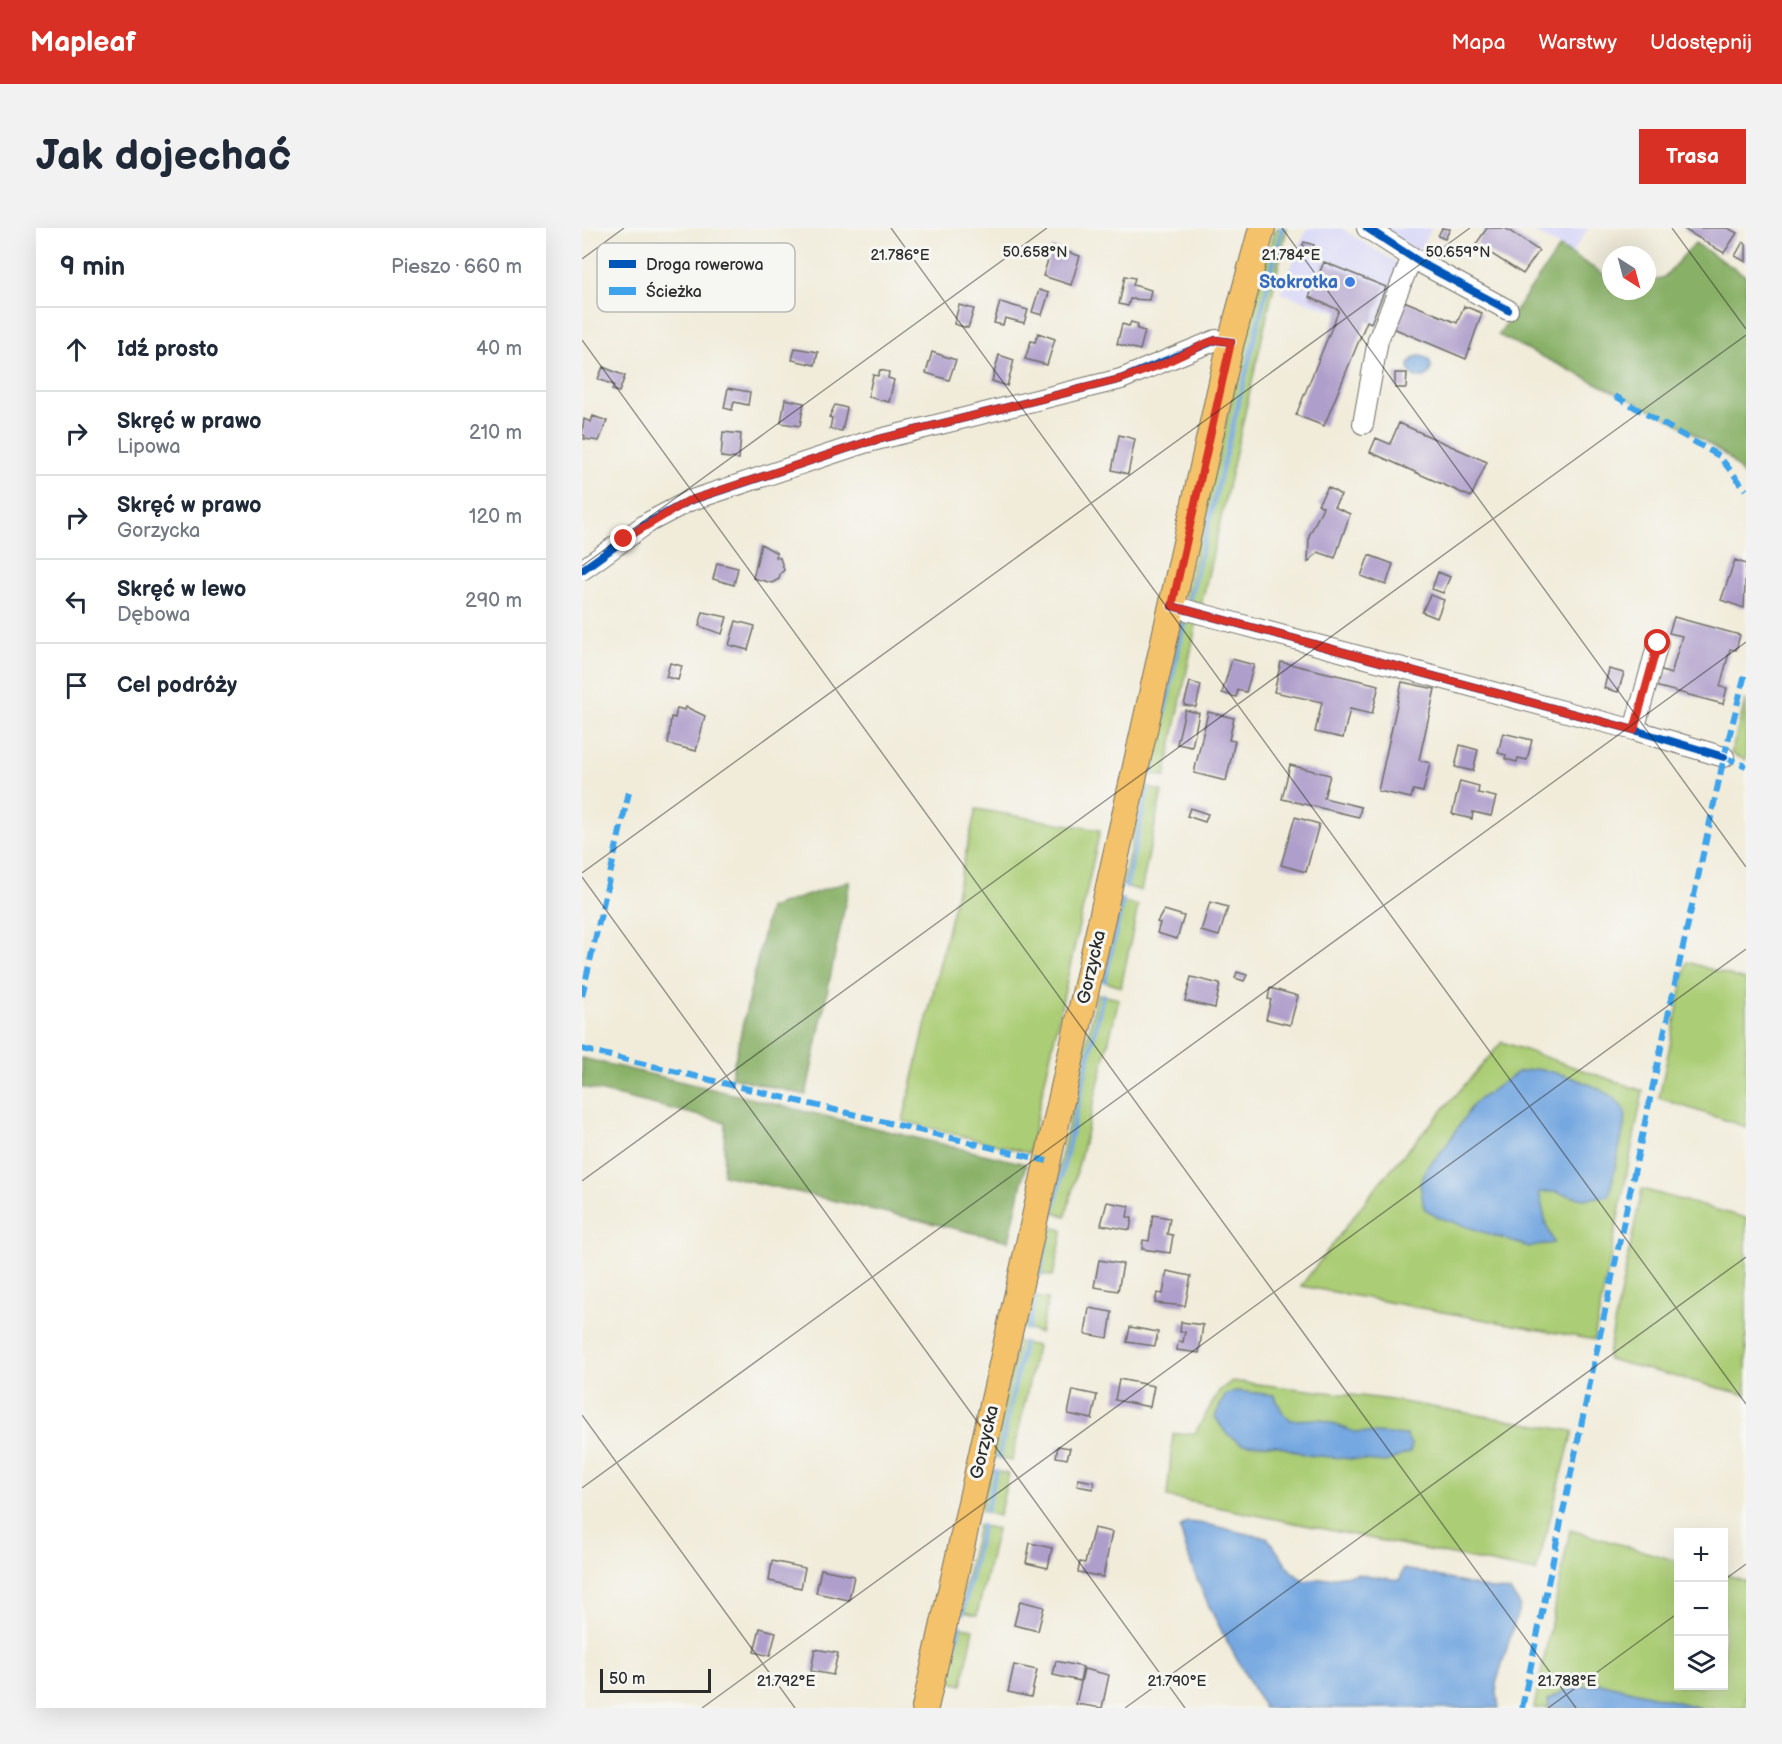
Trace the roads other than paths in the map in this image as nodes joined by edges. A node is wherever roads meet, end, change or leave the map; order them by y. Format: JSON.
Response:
{"nodes":[{"id":1,"x":1262,"y":228,"type":"edge"},
{"id":2,"x":1367,"y":228,"type":"edge"},
{"id":3,"x":1412,"y":257,"type":"junction"},
{"id":4,"x":1508,"y":310,"type":"dead end"},
{"id":5,"x":1231,"y":342,"type":"junction"},
{"id":6,"x":1363,"y":424,"type":"dead end"},
{"id":7,"x":582,"y":570,"type":"edge"},
{"id":8,"x":1172,"y":606,"type":"junction"},
{"id":9,"x":1658,"y":643,"type":"dead end"},
{"id":10,"x":1634,"y":730,"type":"junction"},
{"id":11,"x":1724,"y":757,"type":"dead end"},
{"id":12,"x":925,"y":1708,"type":"edge"}],
"edges":[{"from":1,"to":5,"type":"main road","name":"Gorzycka"},
{"from":2,"to":3,"type":"street"},
{"from":3,"to":4,"type":"street"},
{"from":3,"to":6,"type":"street"},
{"from":5,"to":7,"type":"street"},
{"from":5,"to":8,"type":"main road","name":"Gorzycka"},
{"from":8,"to":10,"type":"street"},
{"from":8,"to":12,"type":"main road","name":"Gorzycka"},
{"from":9,"to":10,"type":"street"},
{"from":10,"to":11,"type":"street"}]}
